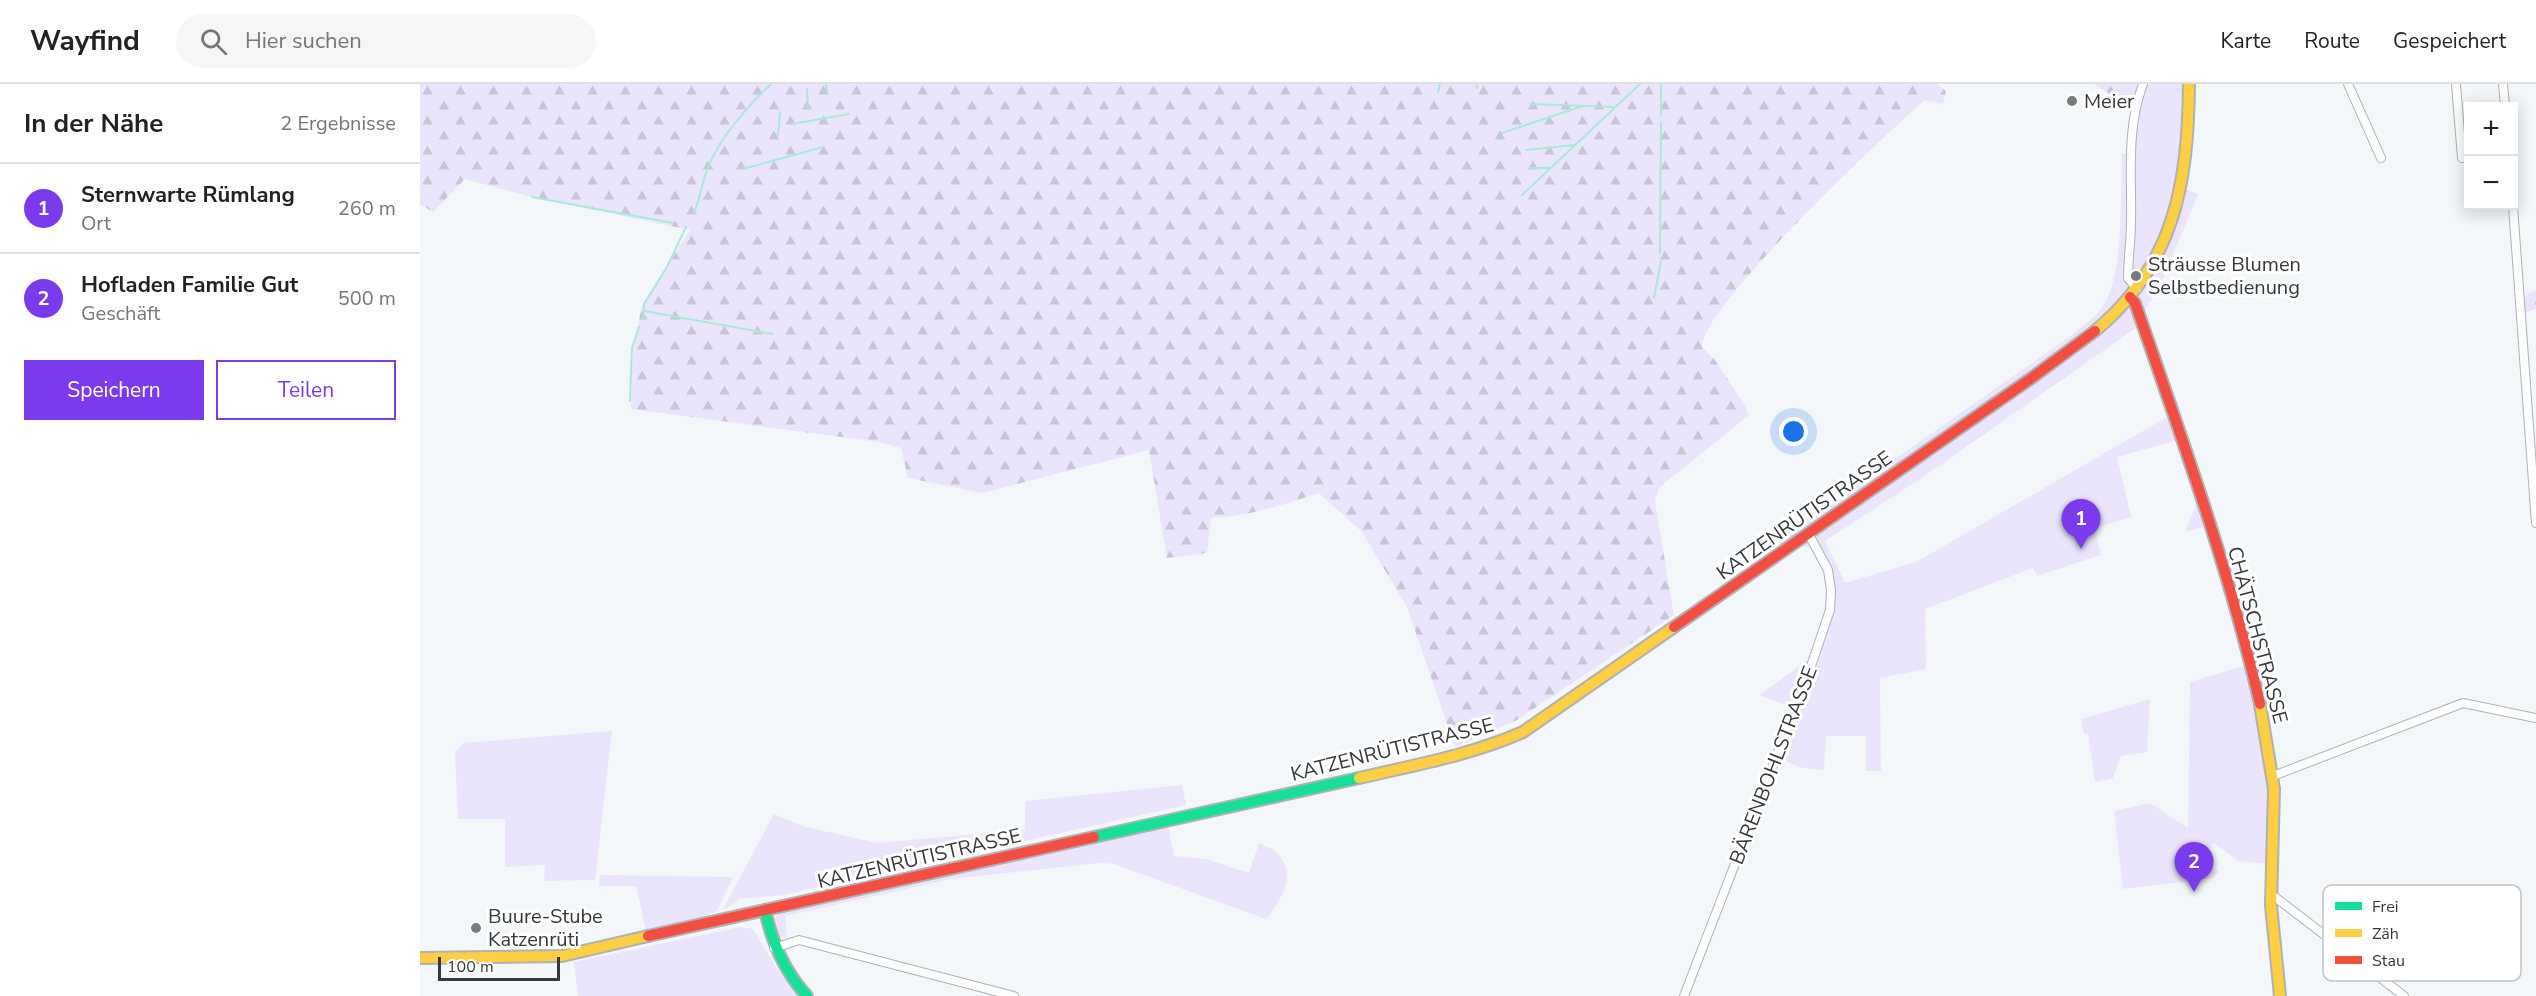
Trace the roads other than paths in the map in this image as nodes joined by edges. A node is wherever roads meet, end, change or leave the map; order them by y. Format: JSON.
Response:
{"nodes":[{"id":1,"x":2143,"y":84,"type":"edge"},
{"id":2,"x":2189,"y":84,"type":"edge"},
{"id":3,"x":2348,"y":84,"type":"edge"},
{"id":4,"x":2456,"y":84,"type":"edge"},
{"id":5,"x":2503,"y":84,"type":"edge"},
{"id":6,"x":2505,"y":102,"type":"edge"},
{"id":7,"x":2381,"y":158,"type":"dead end"},
{"id":8,"x":2462,"y":158,"type":"dead end"},
{"id":9,"x":2512,"y":210,"type":"edge"},
{"id":10,"x":2133,"y":293,"type":"junction"},
{"id":11,"x":2536,"y":523,"type":"edge"},
{"id":12,"x":1808,"y":533,"type":"junction"},
{"id":13,"x":2536,"y":718,"type":"edge"},
{"id":14,"x":2273,"y":776,"type":"junction"},
{"id":15,"x":2271,"y":894,"type":"junction"},
{"id":16,"x":765,"y":910,"type":"junction"},
{"id":17,"x":2323,"y":934,"type":"edge"},
{"id":18,"x":774,"y":948,"type":"junction"},
{"id":19,"x":420,"y":958,"type":"edge"},
{"id":20,"x":2384,"y":981,"type":"edge"},
{"id":21,"x":807,"y":996,"type":"edge"},
{"id":22,"x":1014,"y":996,"type":"edge"},
{"id":23,"x":1684,"y":996,"type":"edge"},
{"id":24,"x":2280,"y":996,"type":"edge"},
{"id":25,"x":2404,"y":996,"type":"edge"}],
"edges":[{"from":1,"to":10,"type":"street"},
{"from":2,"to":10,"type":"street","name":"KATZENRÜTISTRASSE"},
{"from":3,"to":7,"type":"street"},
{"from":4,"to":8,"type":"street"},
{"from":5,"to":6,"type":"street"},
{"from":9,"to":11,"type":"street"},
{"from":10,"to":12,"type":"street","name":"KATZENRÜTISTRASSE"},
{"from":10,"to":14,"type":"street","name":"CHÄTSCHSTRASSE"},
{"from":12,"to":16,"type":"street","name":"KATZENRÜTISTRASSE"},
{"from":12,"to":23,"type":"street","name":"BÄRENBOHLSTRASSE"},
{"from":13,"to":14,"type":"street"},
{"from":14,"to":15,"type":"street","name":"CHÄTSCHSTRASSE"},
{"from":15,"to":17,"type":"street"},
{"from":15,"to":24,"type":"street","name":"CHÄTSCHSTRASSE"},
{"from":16,"to":18,"type":"street"},
{"from":16,"to":19,"type":"street","name":"KATZENRÜTISTRASSE"},
{"from":18,"to":21,"type":"street"},
{"from":18,"to":22,"type":"street"},
{"from":20,"to":25,"type":"street"}]}
